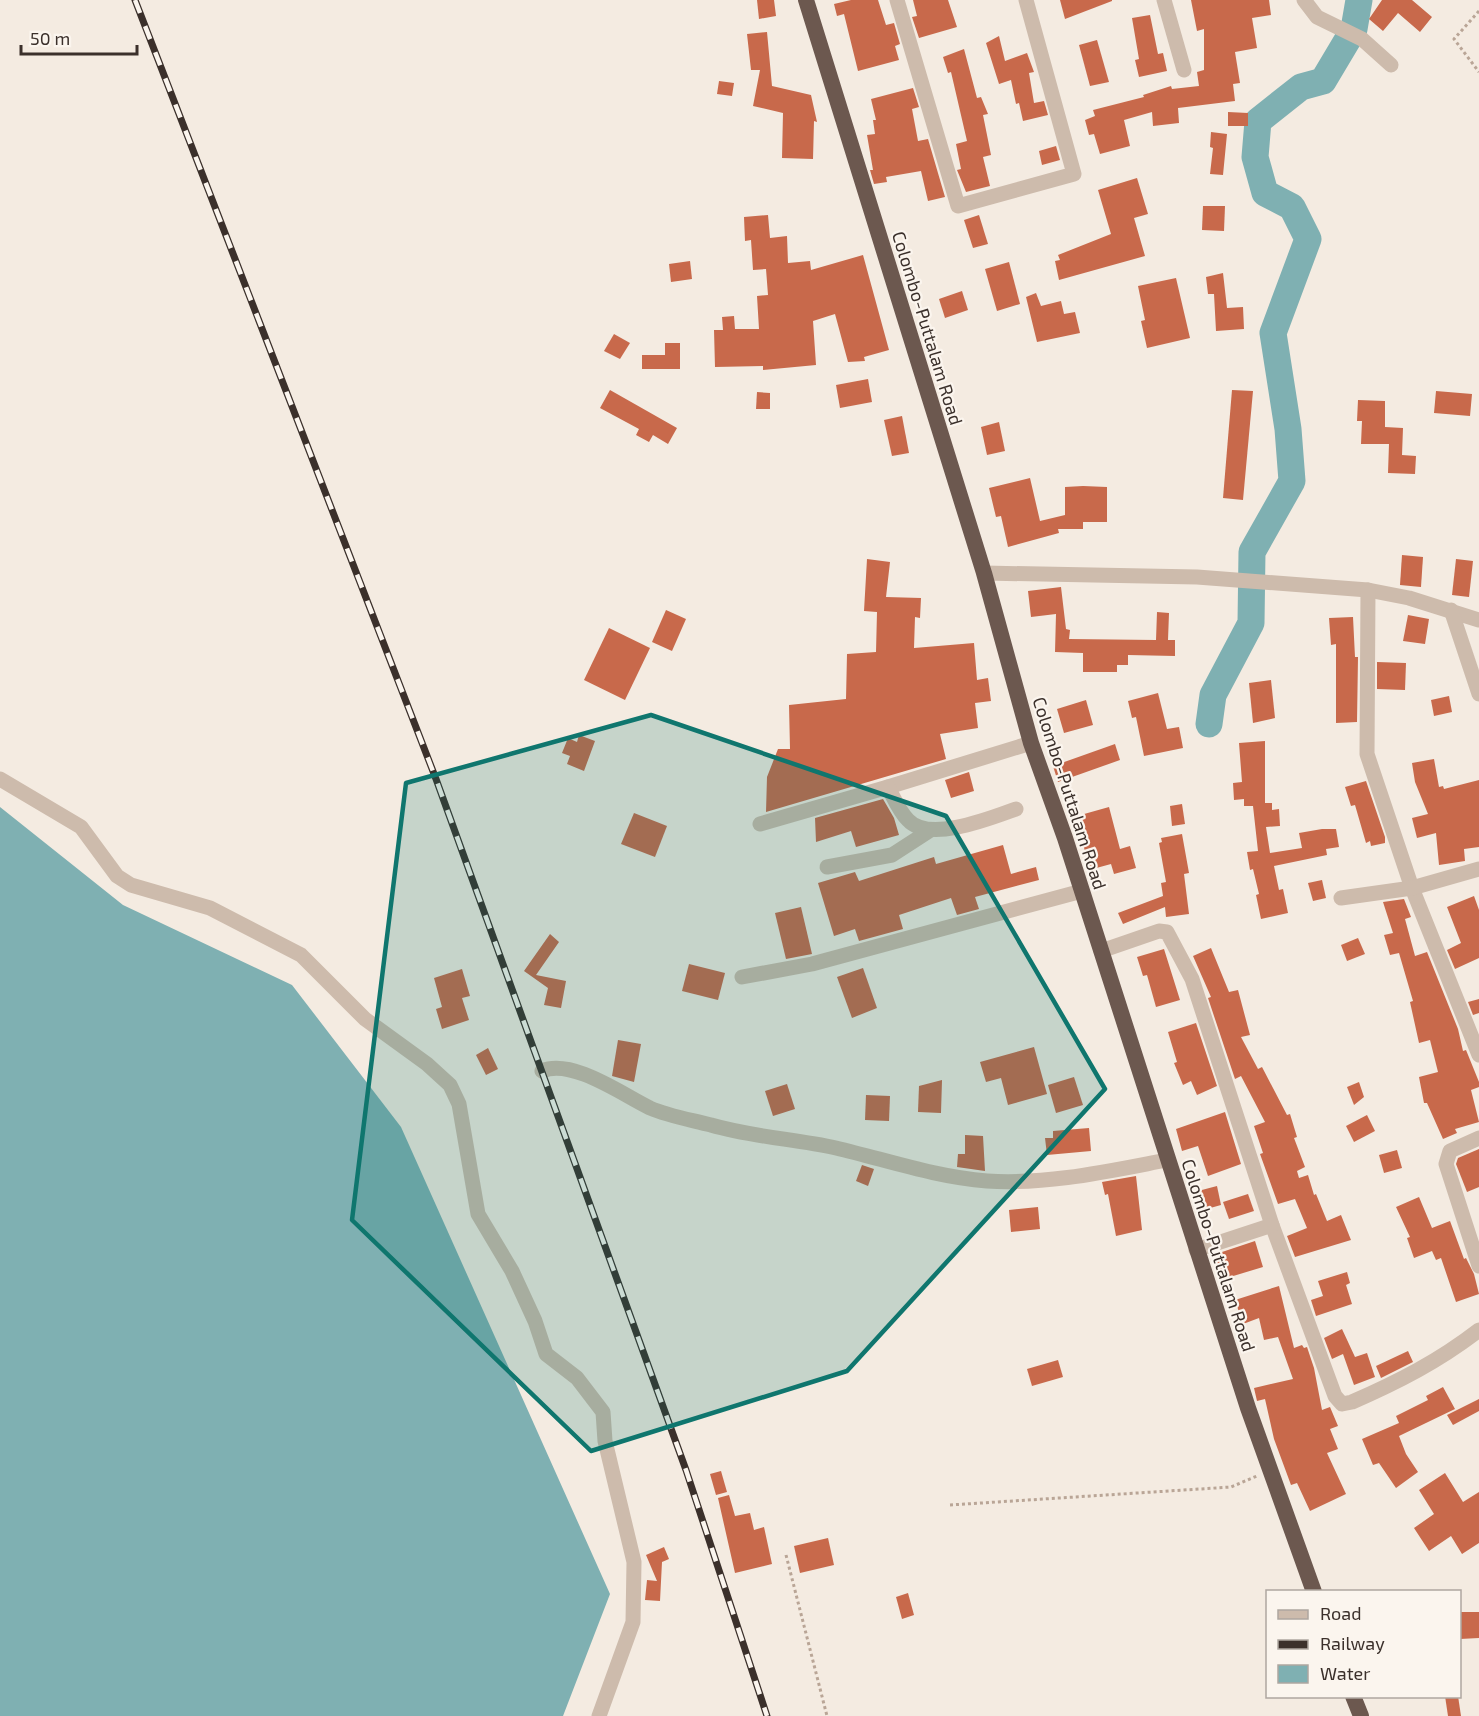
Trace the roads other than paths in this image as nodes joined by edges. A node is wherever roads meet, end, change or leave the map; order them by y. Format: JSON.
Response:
{"nodes":[{"id":1,"x":807,"y":0,"type":"edge"},
{"id":2,"x":897,"y":0,"type":"edge"},
{"id":3,"x":1026,"y":0,"type":"edge"},
{"id":4,"x":1164,"y":0,"type":"edge"},
{"id":5,"x":1304,"y":0,"type":"edge"},
{"id":6,"x":1391,"y":66,"type":"dead end"},
{"id":7,"x":1184,"y":70,"type":"dead end"},
{"id":8,"x":984,"y":573,"type":"junction"},
{"id":9,"x":1368,"y":590,"type":"junction"},
{"id":10,"x":1450,"y":610,"type":"junction"},
{"id":11,"x":1479,"y":620,"type":"edge"},
{"id":12,"x":1479,"y":694,"type":"edge"},
{"id":13,"x":1031,"y":744,"type":"junction"},
{"id":14,"x":0,"y":779,"type":"edge"},
{"id":15,"x":888,"y":788,"type":"junction"},
{"id":16,"x":1016,"y":809,"type":"dead end"},
{"id":17,"x":760,"y":824,"type":"dead end"},
{"id":18,"x":929,"y":831,"type":"junction"},
{"id":19,"x":827,"y":867,"type":"dead end"},
{"id":20,"x":1479,"y":869,"type":"edge"},
{"id":21,"x":1412,"y":888,"type":"junction"},
{"id":22,"x":1082,"y":891,"type":"junction"},
{"id":23,"x":1341,"y":898,"type":"dead end"},
{"id":24,"x":1101,"y":951,"type":"junction"},
{"id":25,"x":742,"y":977,"type":"dead end"},
{"id":26,"x":1479,"y":1055,"type":"edge"},
{"id":27,"x":542,"y":1071,"type":"dead end"},
{"id":28,"x":1479,"y":1138,"type":"edge"},
{"id":29,"x":1167,"y":1160,"type":"junction"},
{"id":30,"x":1272,"y":1225,"type":"junction"},
{"id":31,"x":1196,"y":1250,"type":"junction"},
{"id":32,"x":1479,"y":1266,"type":"edge"},
{"id":33,"x":1479,"y":1330,"type":"edge"},
{"id":34,"x":1313,"y":1590,"type":"edge"},
{"id":35,"x":1354,"y":1698,"type":"edge"},
{"id":36,"x":599,"y":1716,"type":"edge"},
{"id":37,"x":1361,"y":1716,"type":"edge"}],
"edges":[{"from":1,"to":8,"type":"highway","name":"Colombo-Puttalam Road"},
{"from":2,"to":3,"type":"street"},
{"from":4,"to":7,"type":"street"},
{"from":5,"to":6,"type":"street"},
{"from":8,"to":9,"type":"street"},
{"from":8,"to":13,"type":"highway","name":"Colombo-Puttalam Road"},
{"from":9,"to":10,"type":"street"},
{"from":9,"to":21,"type":"street"},
{"from":10,"to":11,"type":"street"},
{"from":10,"to":12,"type":"street"},
{"from":13,"to":15,"type":"street"},
{"from":13,"to":22,"type":"highway","name":"Colombo-Puttalam Road"},
{"from":14,"to":36,"type":"street"},
{"from":15,"to":17,"type":"street"},
{"from":15,"to":18,"type":"street"},
{"from":16,"to":18,"type":"street"},
{"from":18,"to":19,"type":"street"},
{"from":20,"to":21,"type":"street"},
{"from":21,"to":23,"type":"street"},
{"from":21,"to":26,"type":"street"},
{"from":22,"to":24,"type":"highway","name":"Colombo-Puttalam Road"},
{"from":22,"to":25,"type":"street"},
{"from":24,"to":29,"type":"highway","name":"Colombo-Puttalam Road"},
{"from":24,"to":30,"type":"street"},
{"from":27,"to":29,"type":"street"},
{"from":28,"to":32,"type":"street"},
{"from":29,"to":31,"type":"highway","name":"Colombo-Puttalam Road"},
{"from":30,"to":31,"type":"street"},
{"from":30,"to":33,"type":"street"},
{"from":31,"to":34,"type":"highway","name":"Colombo-Puttalam Road"},
{"from":35,"to":37,"type":"highway"}]}
